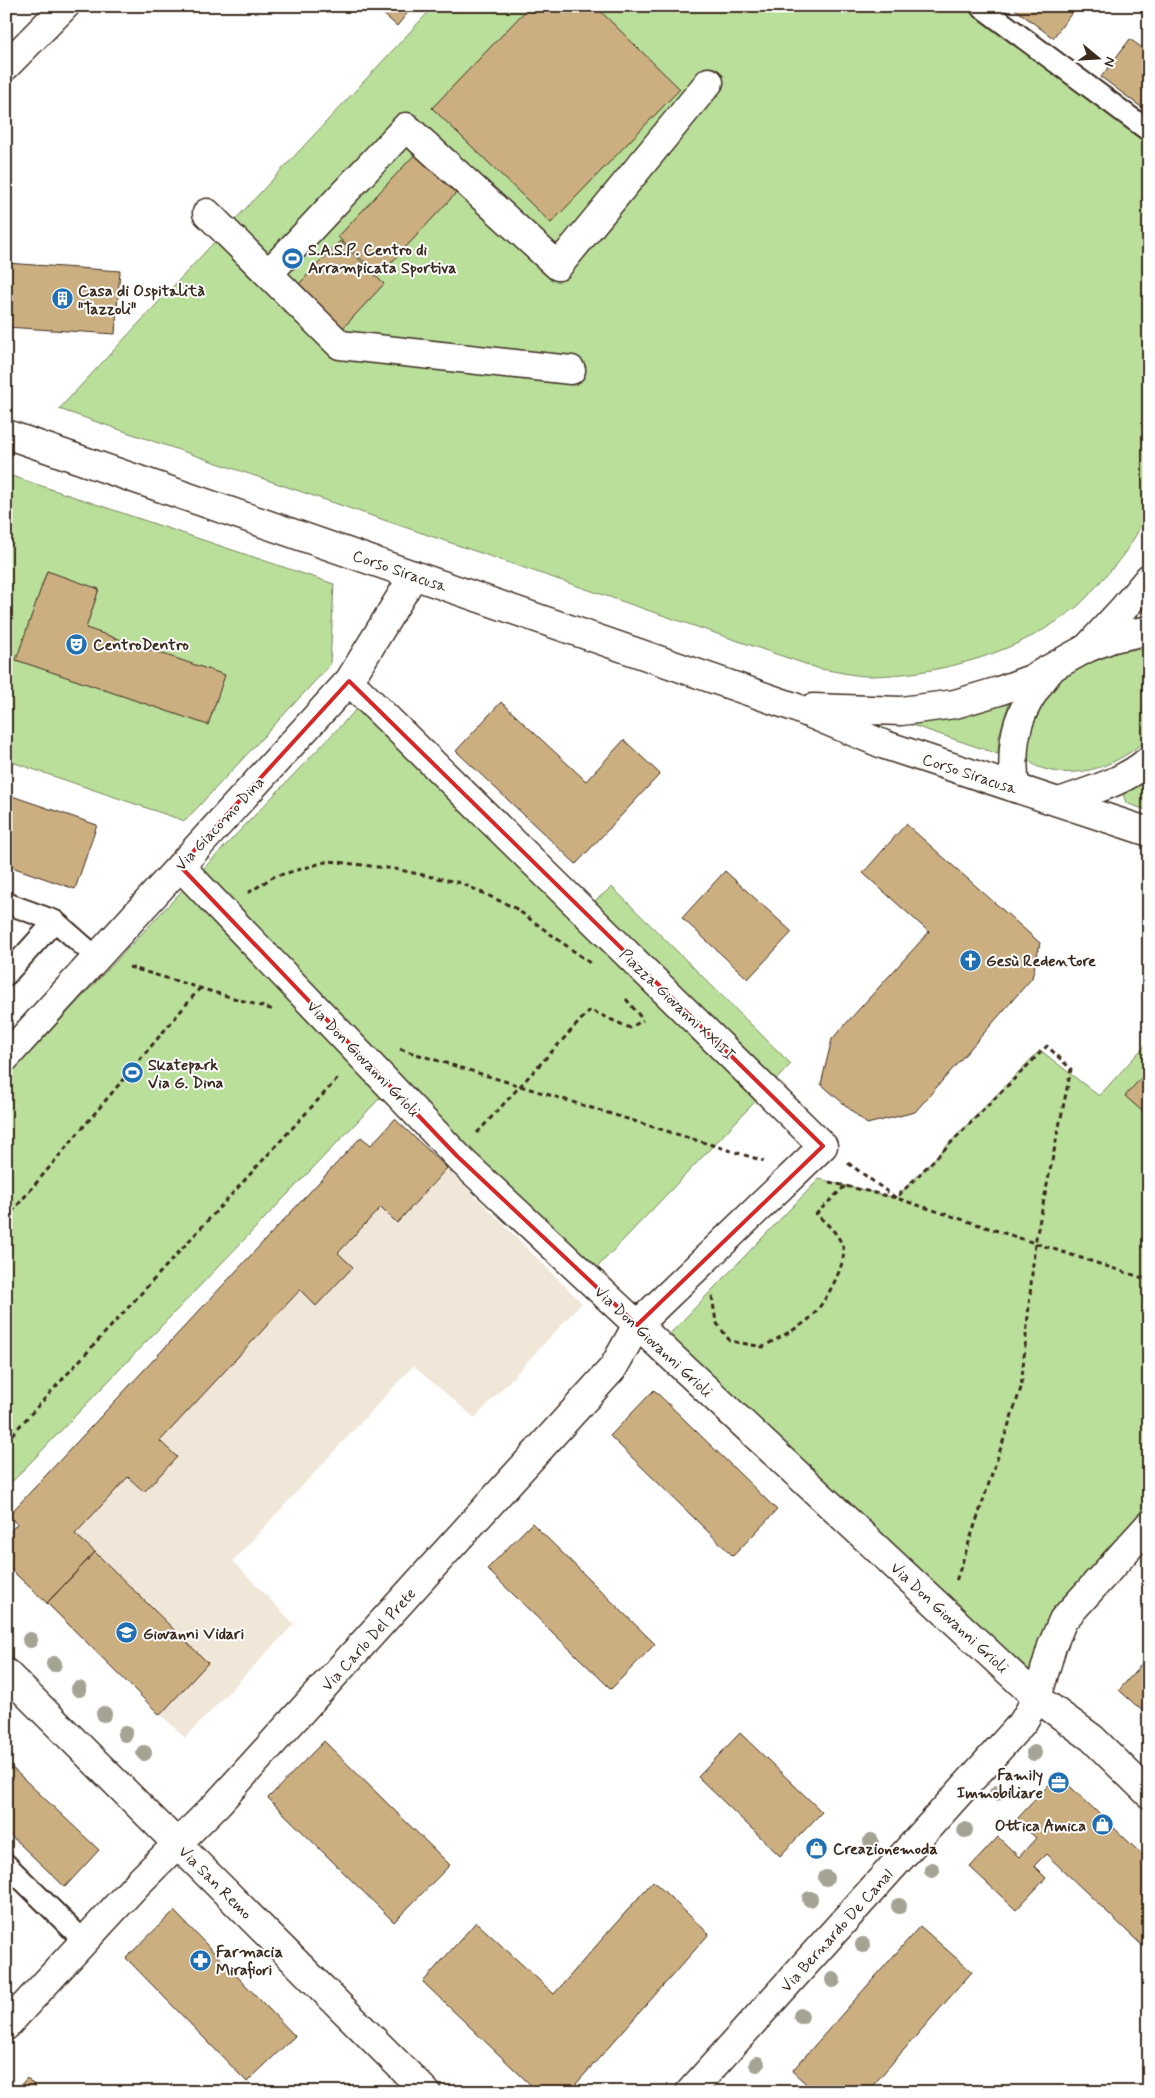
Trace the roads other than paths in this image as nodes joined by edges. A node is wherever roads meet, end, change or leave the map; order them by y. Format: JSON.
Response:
{"nodes":[{"id":1,"x":64,"y":6,"type":"edge"},
{"id":2,"x":980,"y":6,"type":"edge"},
{"id":3,"x":6,"y":66,"type":"edge"},
{"id":4,"x":708,"y":82,"type":"dead end"},
{"id":5,"x":1149,"y":131,"type":"edge"},
{"id":6,"x":207,"y":213,"type":"dead end"},
{"id":7,"x":268,"y":273,"type":"junction"},
{"id":8,"x":571,"y":370,"type":"dead end"},
{"id":9,"x":6,"y":434,"type":"edge"},
{"id":10,"x":414,"y":575,"type":"junction"},
{"id":11,"x":1149,"y":578,"type":"edge"},
{"id":12,"x":1149,"y":630,"type":"edge"},
{"id":13,"x":1087,"y":648,"type":"junction"},
{"id":14,"x":1052,"y":668,"type":"junction"},
{"id":15,"x":349,"y":681,"type":"junction"},
{"id":16,"x":794,"y":707,"type":"junction"},
{"id":17,"x":1149,"y":760,"type":"edge"},
{"id":18,"x":1015,"y":788,"type":"junction"},
{"id":19,"x":1059,"y":802,"type":"junction"},
{"id":20,"x":1149,"y":832,"type":"edge"},
{"id":21,"x":180,"y":866,"type":"junction"},
{"id":22,"x":6,"y":903,"type":"edge"},
{"id":23,"x":55,"y":920,"type":"junction"},
{"id":24,"x":96,"y":957,"type":"junction"},
{"id":25,"x":6,"y":975,"type":"edge"},
{"id":26,"x":6,"y":1057,"type":"edge"},
{"id":27,"x":637,"y":1325,"type":"junction"},
{"id":28,"x":1149,"y":1525,"type":"edge"},
{"id":29,"x":6,"y":1673,"type":"edge"},
{"id":30,"x":1037,"y":1698,"type":"junction"},
{"id":31,"x":1149,"y":1794,"type":"edge"},
{"id":32,"x":177,"y":1844,"type":"junction"},
{"id":33,"x":6,"y":1864,"type":"edge"},
{"id":34,"x":84,"y":1941,"type":"junction"},
{"id":35,"x":6,"y":2026,"type":"edge"},
{"id":36,"x":426,"y":2092,"type":"edge"},
{"id":37,"x":690,"y":2092,"type":"edge"}],
"edges":[{"from":1,"to":3,"type":"street"},
{"from":2,"to":5,"type":"lane"},
{"from":4,"to":7,"type":"street"},
{"from":6,"to":7,"type":"street"},
{"from":7,"to":8,"type":"street"},
{"from":9,"to":10,"type":"street","name":"Corso Siracusa"},
{"from":10,"to":15,"type":"street","name":"Via Giacomo Dina"},
{"from":10,"to":16,"type":"street","name":"Corso Siracusa"},
{"from":11,"to":13,"type":"street"},
{"from":12,"to":13,"type":"street","name":"Corso Siracusa"},
{"from":13,"to":14,"type":"street","name":"Corso Siracusa"},
{"from":14,"to":16,"type":"street","name":"Corso Siracusa"},
{"from":14,"to":18,"type":"street"},
{"from":15,"to":21,"type":"street","name":"Via Giacomo Dina"},
{"from":15,"to":27,"type":"street","name":"Piazza Giovanni XXIII"},
{"from":16,"to":18,"type":"street","name":"Corso Siracusa"},
{"from":17,"to":19,"type":"street"},
{"from":18,"to":19,"type":"street","name":"Corso Siracusa"},
{"from":19,"to":20,"type":"street","name":"Corso Siracusa"},
{"from":21,"to":24,"type":"street","name":"Via Giacomo Dina"},
{"from":21,"to":27,"type":"street","name":"Via Don Giovanni Grioli"},
{"from":22,"to":23,"type":"lane"},
{"from":23,"to":24,"type":"lane"},
{"from":23,"to":25,"type":"lane"},
{"from":24,"to":26,"type":"street","name":"Via Giacomo Dina"},
{"from":27,"to":30,"type":"street","name":"Via Don Giovanni Grioli"},
{"from":27,"to":32,"type":"street","name":"Via Carlo Del Prete"},
{"from":28,"to":30,"type":"street","name":"Via Bernardo De Canal"},
{"from":29,"to":32,"type":"street","name":"Via San Remo"},
{"from":30,"to":31,"type":"street","name":"Via Don Giovanni Grioli"},
{"from":30,"to":37,"type":"street","name":"Via Bernardo De Canal"},
{"from":32,"to":34,"type":"street","name":"Via Carlo Del Prete"},
{"from":32,"to":36,"type":"street","name":"Via San Remo"},
{"from":33,"to":34,"type":"lane"},
{"from":34,"to":35,"type":"street","name":"Via Carlo Del Prete"}]}
